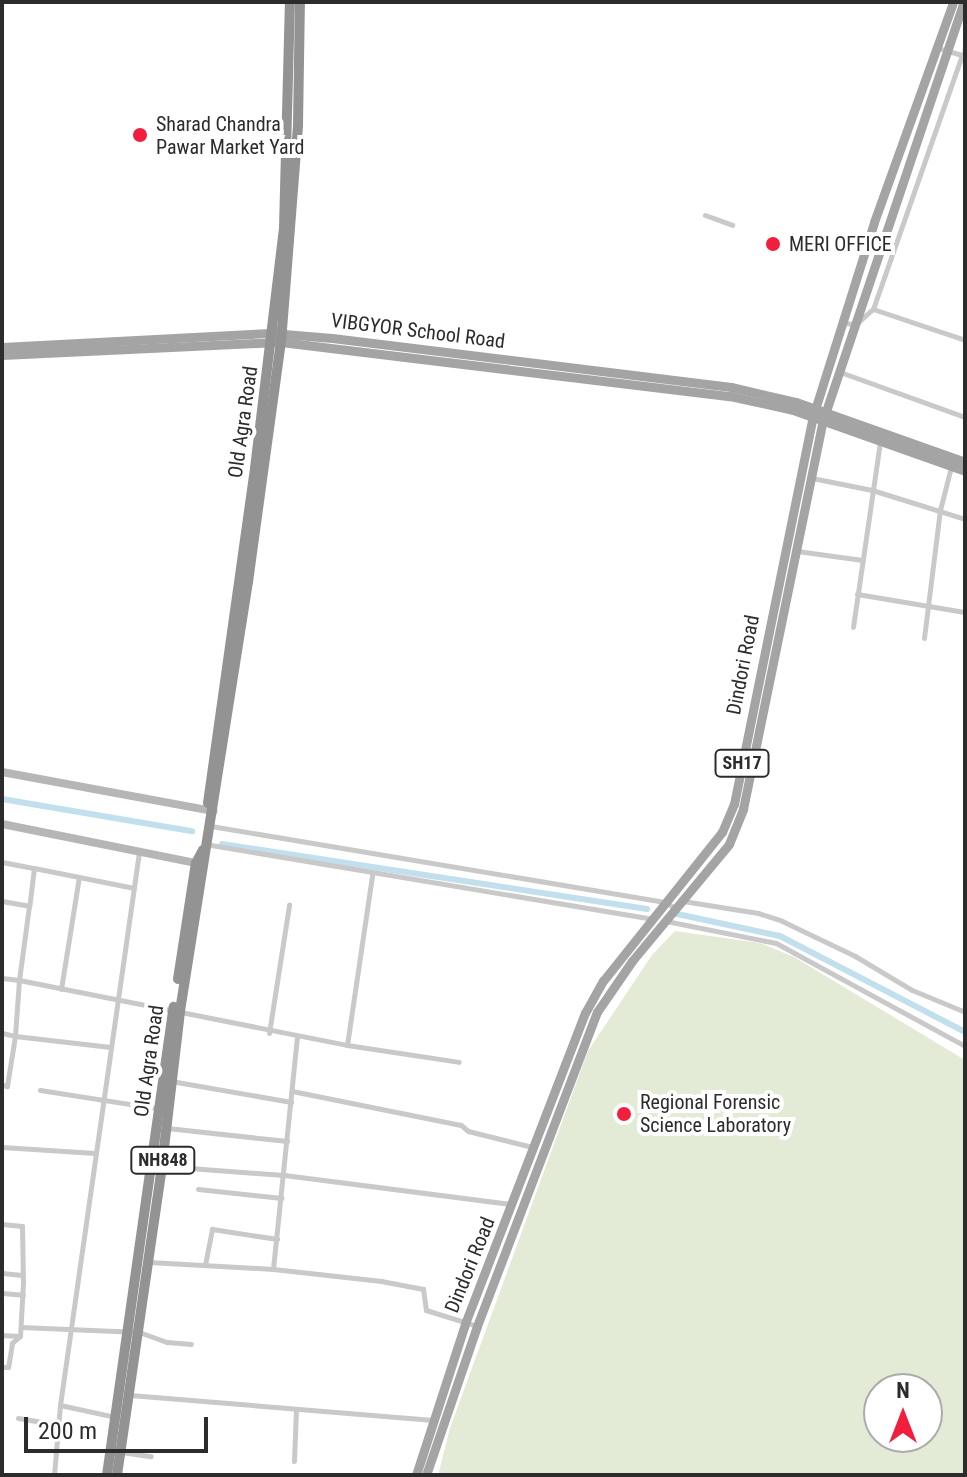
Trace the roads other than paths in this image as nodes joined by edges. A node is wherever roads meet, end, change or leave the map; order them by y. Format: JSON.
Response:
{"nodes":[{"id":1,"x":290,"y":2,"type":"edge"},
{"id":2,"x":300,"y":2,"type":"edge"},
{"id":3,"x":953,"y":2,"type":"edge"},
{"id":4,"x":964,"y":2,"type":"edge"},
{"id":5,"x":965,"y":46,"type":"edge"},
{"id":6,"x":943,"y":50,"type":"junction"},
{"id":7,"x":964,"y":56,"type":"edge"},
{"id":8,"x":705,"y":215,"type":"dead end"},
{"id":9,"x":732,"y":225,"type":"dead end"},
{"id":10,"x":873,"y":309,"type":"junction"},
{"id":11,"x":842,"y":322,"type":"junction"},
{"id":12,"x":855,"y":325,"type":"junction"},
{"id":13,"x":277,"y":338,"type":"junction"},
{"id":14,"x":965,"y":340,"type":"edge"},
{"id":15,"x":2,"y":347,"type":"edge"},
{"id":16,"x":2,"y":355,"type":"edge"},
{"id":17,"x":828,"y":368,"type":"junction"},
{"id":18,"x":838,"y":372,"type":"junction"},
{"id":19,"x":819,"y":414,"type":"junction"},
{"id":20,"x":965,"y":417,"type":"edge"},
{"id":21,"x":880,"y":440,"type":"junction"},
{"id":22,"x":965,"y":462,"type":"edge"},
{"id":23,"x":951,"y":466,"type":"junction"},
{"id":24,"x":965,"y":471,"type":"edge"},
{"id":25,"x":811,"y":477,"type":"junction"},
{"id":26,"x":872,"y":490,"type":"junction"},
{"id":27,"x":940,"y":510,"type":"junction"},
{"id":28,"x":965,"y":519,"type":"edge"},
{"id":29,"x":796,"y":550,"type":"junction"},
{"id":30,"x":862,"y":560,"type":"junction"},
{"id":31,"x":857,"y":594,"type":"junction"},
{"id":32,"x":929,"y":604,"type":"junction"},
{"id":33,"x":965,"y":612,"type":"edge"},
{"id":34,"x":853,"y":627,"type":"dead end"},
{"id":35,"x":924,"y":638,"type":"dead end"},
{"id":36,"x":2,"y":772,"type":"edge"},
{"id":37,"x":210,"y":810,"type":"junction"},
{"id":38,"x":2,"y":824,"type":"edge"},
{"id":39,"x":211,"y":826,"type":"junction"},
{"id":40,"x":205,"y":844,"type":"junction"},
{"id":41,"x":139,"y":851,"type":"junction"},
{"id":42,"x":2,"y":862,"type":"edge"},
{"id":43,"x":200,"y":864,"type":"junction"},
{"id":44,"x":34,"y":868,"type":"junction"},
{"id":45,"x":372,"y":875,"type":"junction"},
{"id":46,"x":79,"y":877,"type":"junction"},
{"id":47,"x":134,"y":888,"type":"junction"},
{"id":48,"x":2,"y":901,"type":"edge"},
{"id":49,"x":665,"y":902,"type":"junction"},
{"id":50,"x":289,"y":905,"type":"dead end"},
{"id":51,"x":679,"y":905,"type":"junction"},
{"id":52,"x":29,"y":906,"type":"junction"},
{"id":53,"x":651,"y":919,"type":"junction"},
{"id":54,"x":665,"y":921,"type":"junction"},
{"id":55,"x":2,"y":978,"type":"edge"},
{"id":56,"x":19,"y":980,"type":"junction"},
{"id":57,"x":61,"y":989,"type":"junction"},
{"id":58,"x":118,"y":997,"type":"junction"},
{"id":59,"x":177,"y":1011,"type":"junction"},
{"id":60,"x":965,"y":1012,"type":"edge"},
{"id":61,"x":2,"y":1033,"type":"edge"},
{"id":62,"x":269,"y":1033,"type":"junction"},
{"id":63,"x":15,"y":1036,"type":"junction"},
{"id":64,"x":297,"y":1038,"type":"junction"},
{"id":65,"x":347,"y":1045,"type":"junction"},
{"id":66,"x":965,"y":1046,"type":"edge"},
{"id":67,"x":110,"y":1047,"type":"junction"},
{"id":68,"x":459,"y":1062,"type":"dead end"},
{"id":69,"x":171,"y":1081,"type":"junction"},
{"id":70,"x":2,"y":1085,"type":"edge"},
{"id":71,"x":40,"y":1090,"type":"dead end"},
{"id":72,"x":292,"y":1091,"type":"junction"},
{"id":73,"x":102,"y":1100,"type":"junction"},
{"id":74,"x":291,"y":1102,"type":"junction"},
{"id":75,"x":164,"y":1109,"type":"junction"},
{"id":76,"x":166,"y":1128,"type":"junction"},
{"id":77,"x":287,"y":1141,"type":"junction"},
{"id":78,"x":2,"y":1147,"type":"edge"},
{"id":79,"x":535,"y":1147,"type":"junction"},
{"id":80,"x":95,"y":1153,"type":"junction"},
{"id":81,"x":162,"y":1165,"type":"junction"},
{"id":82,"x":284,"y":1175,"type":"junction"},
{"id":83,"x":198,"y":1189,"type":"dead end"},
{"id":84,"x":282,"y":1198,"type":"junction"},
{"id":85,"x":513,"y":1205,"type":"junction"},
{"id":86,"x":2,"y":1224,"type":"edge"},
{"id":87,"x":277,"y":1239,"type":"junction"},
{"id":88,"x":149,"y":1262,"type":"junction"},
{"id":89,"x":205,"y":1265,"type":"junction"},
{"id":90,"x":273,"y":1269,"type":"junction"},
{"id":91,"x":2,"y":1273,"type":"edge"},
{"id":92,"x":22,"y":1275,"type":"junction"},
{"id":93,"x":2,"y":1293,"type":"edge"},
{"id":94,"x":23,"y":1295,"type":"junction"},
{"id":95,"x":466,"y":1321,"type":"junction"},
{"id":96,"x":477,"y":1326,"type":"junction"},
{"id":97,"x":21,"y":1327,"type":"junction"},
{"id":98,"x":71,"y":1328,"type":"junction"},
{"id":99,"x":134,"y":1332,"type":"junction"},
{"id":100,"x":2,"y":1335,"type":"edge"},
{"id":101,"x":20,"y":1336,"type":"junction"},
{"id":102,"x":191,"y":1344,"type":"dead end"},
{"id":103,"x":2,"y":1367,"type":"edge"},
{"id":104,"x":124,"y":1394,"type":"junction"},
{"id":105,"x":60,"y":1405,"type":"junction"},
{"id":106,"x":296,"y":1409,"type":"junction"},
{"id":107,"x":115,"y":1417,"type":"junction"},
{"id":108,"x":18,"y":1418,"type":"dead end"},
{"id":109,"x":445,"y":1418,"type":"junction"},
{"id":110,"x":432,"y":1421,"type":"junction"},
{"id":111,"x":59,"y":1425,"type":"junction"},
{"id":112,"x":120,"y":1452,"type":"junction"},
{"id":113,"x":151,"y":1456,"type":"dead end"},
{"id":114,"x":294,"y":1461,"type":"dead end"},
{"id":115,"x":54,"y":1475,"type":"edge"},
{"id":116,"x":107,"y":1475,"type":"edge"},
{"id":117,"x":117,"y":1475,"type":"edge"},
{"id":118,"x":416,"y":1475,"type":"edge"},
{"id":119,"x":426,"y":1475,"type":"edge"}],
"edges":[{"from":1,"to":13,"type":"highway","number":"NH848"},
{"from":2,"to":13,"type":"highway","number":"NH848"},
{"from":3,"to":6,"type":"main road","name":"Dindori Road","number":"SH17"},
{"from":4,"to":6,"type":"main road"},
{"from":5,"to":7,"type":"street"},
{"from":6,"to":7,"type":"street"},
{"from":6,"to":11,"type":"main road","name":"Dindori Road","number":"SH17"},
{"from":6,"to":12,"type":"main road"},
{"from":7,"to":10,"type":"street"},
{"from":8,"to":9,"type":"street"},
{"from":10,"to":12,"type":"street"},
{"from":10,"to":14,"type":"street"},
{"from":11,"to":12,"type":"street"},
{"from":11,"to":17,"type":"main road","name":"Dindori Road","number":"SH17"},
{"from":12,"to":18,"type":"main road"},
{"from":13,"to":15,"type":"main road","name":"VIBGYOR School Road"},
{"from":13,"to":16,"type":"main road","name":"VIBGYOR School Road"},
{"from":13,"to":19,"type":"main road","name":"VIBGYOR School Road"},
{"from":13,"to":37,"type":"highway","number":"NH848"},
{"from":17,"to":18,"type":"street"},
{"from":17,"to":19,"type":"main road","name":"Dindori Road","number":"SH17"},
{"from":18,"to":19,"type":"main road"},
{"from":18,"to":20,"type":"street"},
{"from":19,"to":21,"type":"main road"},
{"from":19,"to":22,"type":"main road"},
{"from":19,"to":25,"type":"main road"},
{"from":19,"to":49,"type":"main road","name":"Dindori Road","number":"SH17"},
{"from":21,"to":23,"type":"main road"},
{"from":21,"to":26,"type":"street"},
{"from":23,"to":24,"type":"main road"},
{"from":23,"to":27,"type":"street"},
{"from":25,"to":26,"type":"street"},
{"from":25,"to":29,"type":"main road"},
{"from":26,"to":27,"type":"street"},
{"from":26,"to":30,"type":"street"},
{"from":27,"to":28,"type":"street"},
{"from":27,"to":32,"type":"street"},
{"from":29,"to":30,"type":"street"},
{"from":29,"to":51,"type":"main road"},
{"from":30,"to":31,"type":"street"},
{"from":31,"to":32,"type":"street"},
{"from":31,"to":34,"type":"street"},
{"from":32,"to":33,"type":"street"},
{"from":32,"to":35,"type":"street"},
{"from":36,"to":37,"type":"street"},
{"from":37,"to":39,"type":"highway","number":"NH848"},
{"from":38,"to":41,"type":"street"},
{"from":39,"to":40,"type":"highway","number":"NH848"},
{"from":39,"to":49,"type":"street"},
{"from":40,"to":43,"type":"highway","number":"NH848"},
{"from":40,"to":45,"type":"street"},
{"from":41,"to":43,"type":"street"},
{"from":41,"to":47,"type":"street"},
{"from":42,"to":44,"type":"street"},
{"from":43,"to":59,"type":"highway","number":"NH848"},
{"from":44,"to":46,"type":"street"},
{"from":44,"to":52,"type":"street"},
{"from":45,"to":53,"type":"street"},
{"from":45,"to":65,"type":"street"},
{"from":46,"to":47,"type":"street"},
{"from":46,"to":57,"type":"street"},
{"from":47,"to":58,"type":"street"},
{"from":48,"to":52,"type":"street"},
{"from":49,"to":51,"type":"street"},
{"from":49,"to":53,"type":"main road","name":"Dindori Road","number":"SH17"},
{"from":50,"to":62,"type":"street"},
{"from":51,"to":54,"type":"main road"},
{"from":51,"to":60,"type":"street"},
{"from":52,"to":56,"type":"street"},
{"from":53,"to":54,"type":"street"},
{"from":53,"to":79,"type":"main road","name":"Dindori Road","number":"SH17"},
{"from":54,"to":66,"type":"street"},
{"from":54,"to":96,"type":"main road"},
{"from":55,"to":56,"type":"street"},
{"from":56,"to":57,"type":"street"},
{"from":56,"to":63,"type":"street"},
{"from":57,"to":58,"type":"street"},
{"from":58,"to":59,"type":"street"},
{"from":58,"to":67,"type":"street"},
{"from":59,"to":62,"type":"street"},
{"from":59,"to":69,"type":"highway","number":"NH848"},
{"from":59,"to":75,"type":"highway","name":"Old Agra Road","number":"NH848"},
{"from":61,"to":63,"type":"street"},
{"from":62,"to":64,"type":"street"},
{"from":63,"to":67,"type":"street"},
{"from":63,"to":70,"type":"street"},
{"from":64,"to":65,"type":"street"},
{"from":64,"to":72,"type":"street"},
{"from":65,"to":68,"type":"street"},
{"from":67,"to":73,"type":"street"},
{"from":69,"to":74,"type":"street"},
{"from":69,"to":75,"type":"highway","number":"NH848"},
{"from":71,"to":73,"type":"street"},
{"from":72,"to":74,"type":"street"},
{"from":72,"to":79,"type":"street"},
{"from":73,"to":75,"type":"street"},
{"from":73,"to":80,"type":"street"},
{"from":74,"to":77,"type":"street"},
{"from":75,"to":76,"type":"highway","number":"NH848"},
{"from":75,"to":99,"type":"highway","name":"Old Agra Road","number":"NH848"},
{"from":76,"to":77,"type":"street"},
{"from":76,"to":81,"type":"highway","number":"NH848"},
{"from":77,"to":82,"type":"street"},
{"from":78,"to":80,"type":"street"},
{"from":79,"to":85,"type":"main road","name":"Dindori Road","number":"SH17"},
{"from":80,"to":98,"type":"street"},
{"from":81,"to":82,"type":"street"},
{"from":81,"to":88,"type":"highway","number":"NH848"},
{"from":82,"to":84,"type":"street"},
{"from":82,"to":85,"type":"street"},
{"from":83,"to":84,"type":"street"},
{"from":84,"to":87,"type":"street"},
{"from":85,"to":95,"type":"main road","name":"Dindori Road","number":"SH17"},
{"from":86,"to":92,"type":"street"},
{"from":87,"to":89,"type":"street"},
{"from":87,"to":90,"type":"street"},
{"from":88,"to":89,"type":"street"},
{"from":88,"to":99,"type":"highway","number":"NH848"},
{"from":89,"to":90,"type":"street"},
{"from":90,"to":95,"type":"street"},
{"from":91,"to":92,"type":"street"},
{"from":92,"to":94,"type":"street"},
{"from":93,"to":94,"type":"street"},
{"from":94,"to":97,"type":"street"},
{"from":95,"to":96,"type":"street"},
{"from":95,"to":110,"type":"main road","name":"Dindori Road","number":"SH17"},
{"from":96,"to":109,"type":"main road"},
{"from":97,"to":98,"type":"street"},
{"from":97,"to":101,"type":"street"},
{"from":98,"to":99,"type":"street"},
{"from":98,"to":105,"type":"street"},
{"from":99,"to":102,"type":"street"},
{"from":99,"to":104,"type":"highway","number":"NH848"},
{"from":100,"to":101,"type":"street"},
{"from":101,"to":103,"type":"street"},
{"from":104,"to":106,"type":"street"},
{"from":104,"to":107,"type":"highway","number":"NH848"},
{"from":104,"to":112,"type":"highway","number":"NH848"},
{"from":105,"to":107,"type":"street"},
{"from":105,"to":111,"type":"street"},
{"from":106,"to":110,"type":"street"},
{"from":106,"to":114,"type":"street"},
{"from":107,"to":116,"type":"highway","number":"NH848"},
{"from":108,"to":111,"type":"street"},
{"from":109,"to":110,"type":"street"},
{"from":109,"to":119,"type":"main road"},
{"from":110,"to":118,"type":"main road","name":"Dindori Road","number":"SH17"},
{"from":111,"to":115,"type":"street"},
{"from":112,"to":113,"type":"street"},
{"from":112,"to":117,"type":"highway","number":"NH848"}]}
